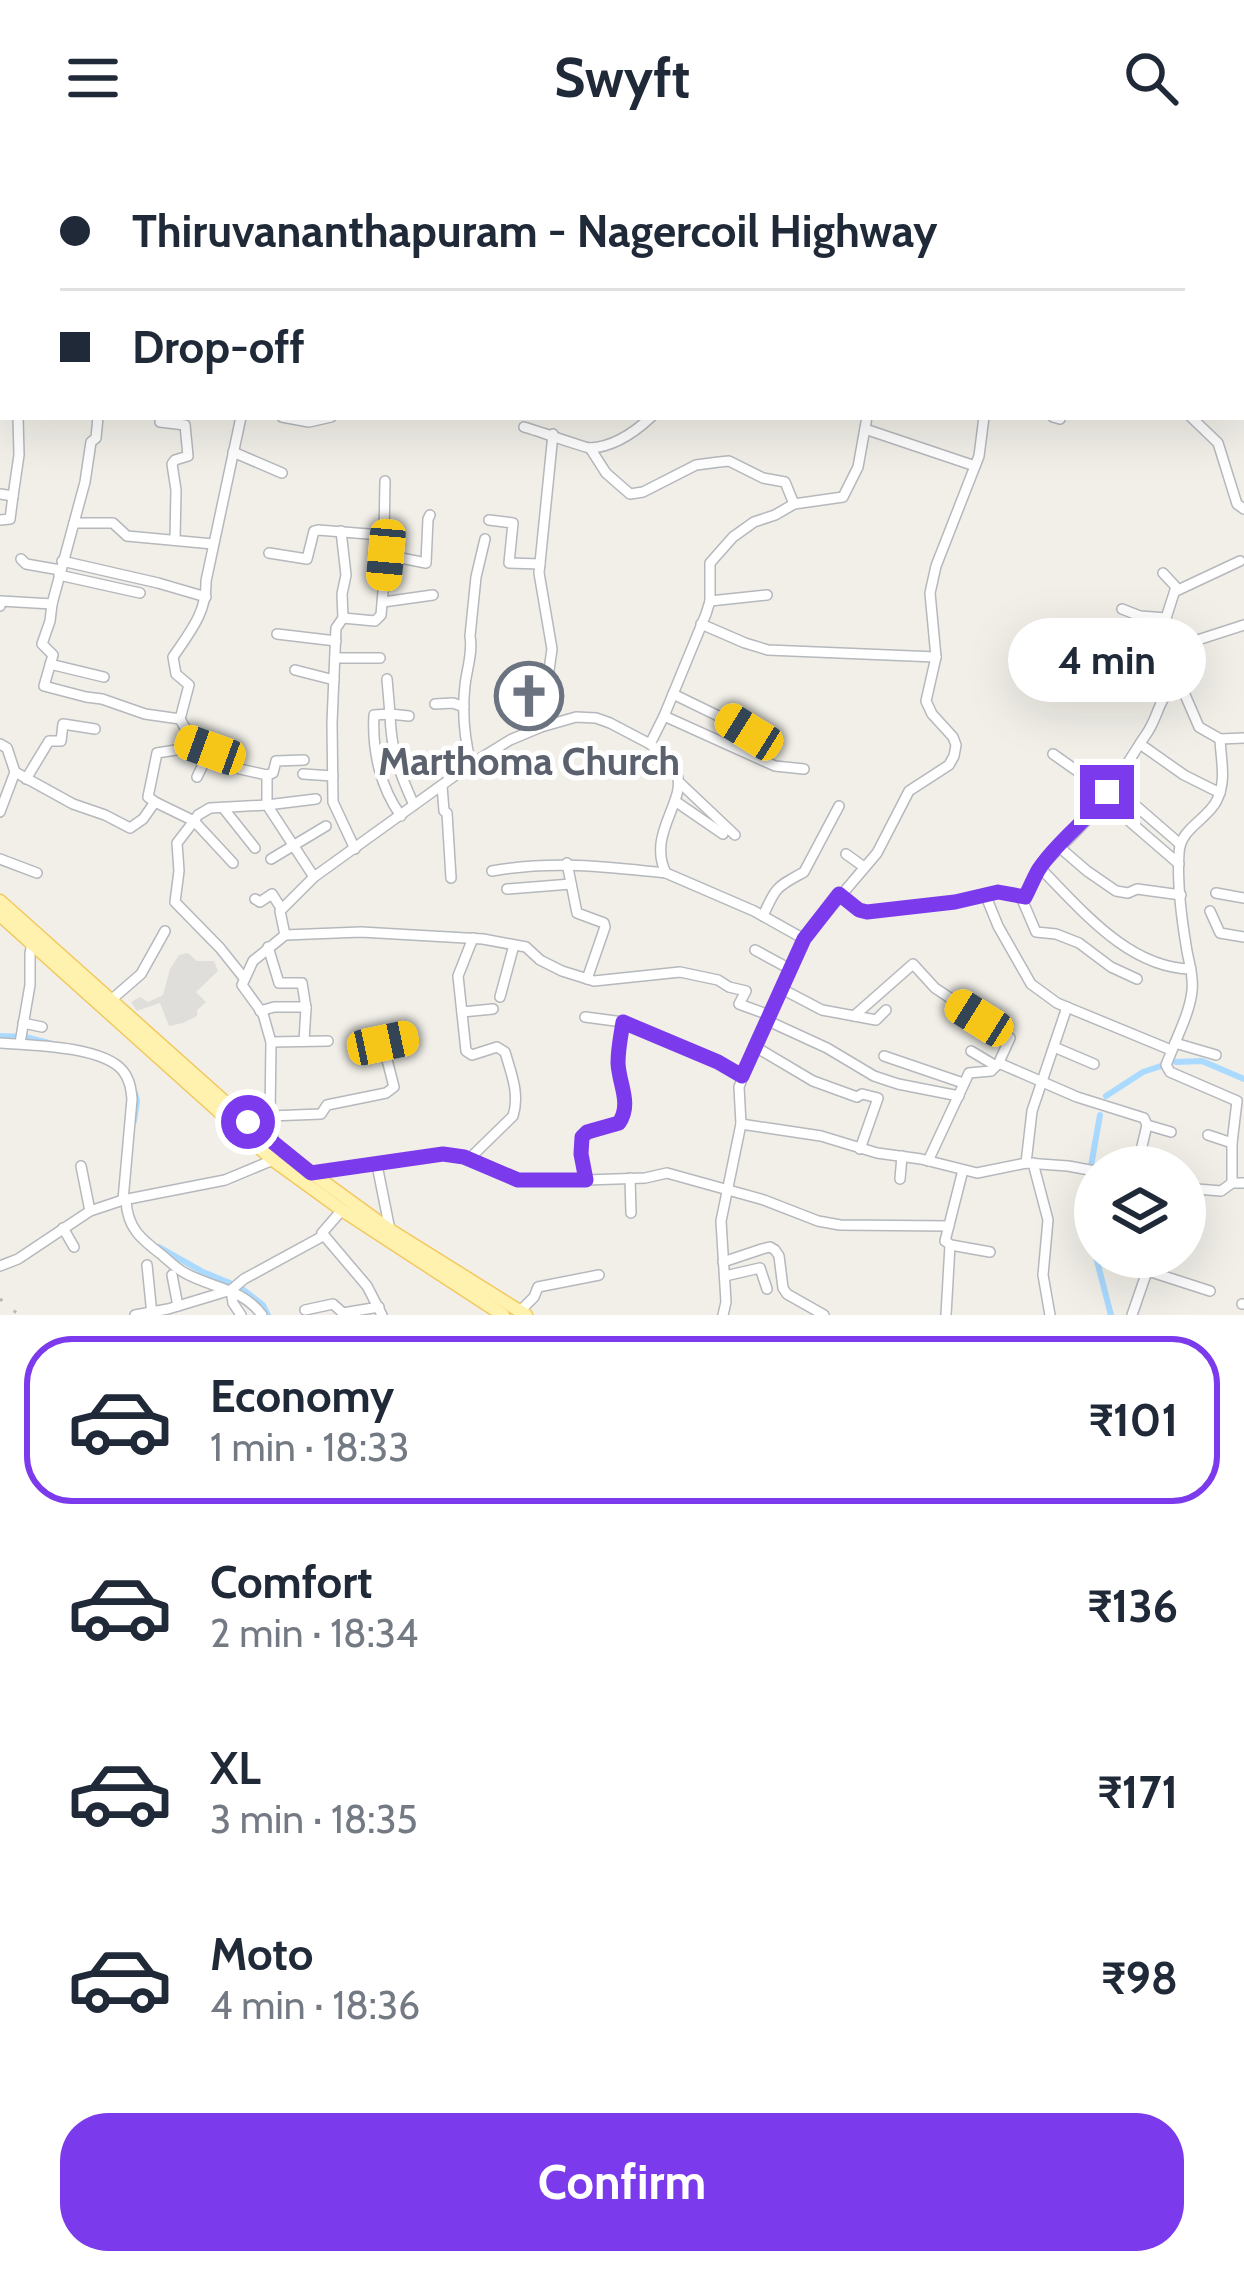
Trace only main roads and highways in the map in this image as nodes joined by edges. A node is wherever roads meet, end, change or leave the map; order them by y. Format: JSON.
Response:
{"nodes":[{"id":1,"x":0,"y":902,"type":"edge"},
{"id":2,"x":0,"y":915,"type":"edge"},
{"id":3,"x":250,"y":1130,"type":"junction"},
{"id":4,"x":273,"y":1153,"type":"junction"},
{"id":5,"x":523,"y":1313,"type":"edge"},
{"id":6,"x":503,"y":1315,"type":"edge"}],
"edges":[{"from":1,"to":3,"type":"main road"},
{"from":2,"to":3,"type":"main road"},
{"from":3,"to":4,"type":"main road"},
{"from":4,"to":5,"type":"main road"},
{"from":4,"to":6,"type":"main road"}]}
